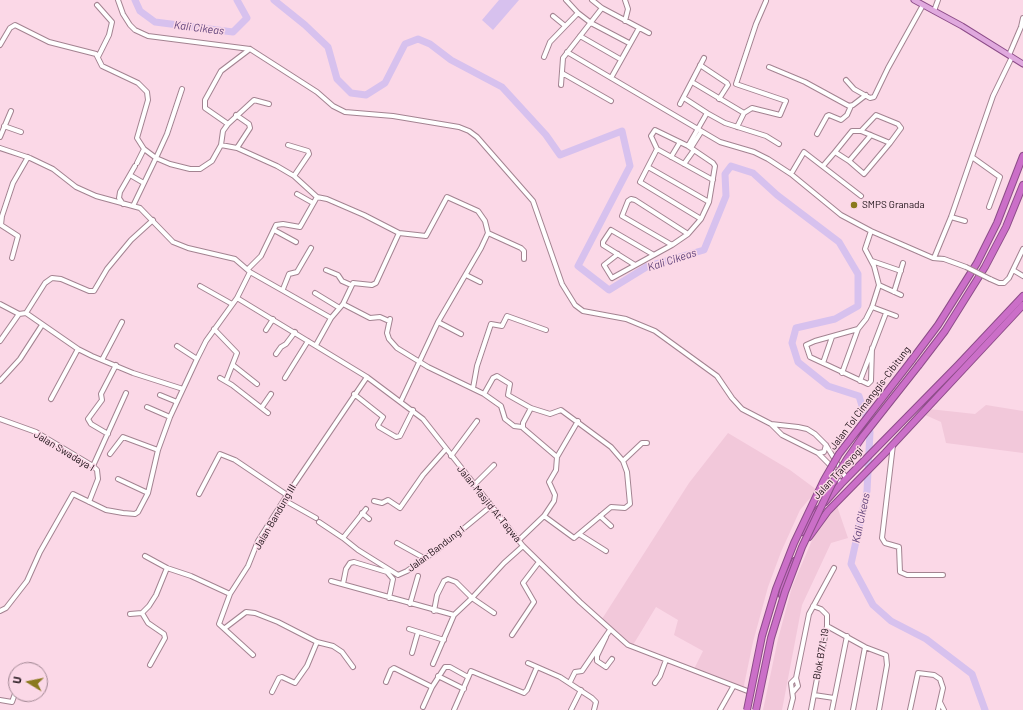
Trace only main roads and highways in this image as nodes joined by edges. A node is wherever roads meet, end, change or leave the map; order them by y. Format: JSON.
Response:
{"nodes":[{"id":1,"x":914,"y":0,"type":"edge"},
{"id":2,"x":1023,"y":64,"type":"edge"},
{"id":3,"x":1023,"y":156,"type":"edge"},
{"id":4,"x":1023,"y":185,"type":"edge"},
{"id":5,"x":1023,"y":296,"type":"edge"},
{"id":6,"x":1023,"y":305,"type":"edge"},
{"id":7,"x":747,"y":710,"type":"edge"},
{"id":8,"x":757,"y":710,"type":"edge"}],
"edges":[{"from":1,"to":2,"type":"main road"},
{"from":3,"to":7,"type":"highway","name":"Jalan Tol Cimanggis–Cibitung","bridge":true},
{"from":4,"to":8,"type":"highway","name":"Jalan Tol Cimanggis–Cibitung","bridge":true},
{"from":5,"to":7,"type":"highway","name":"Jalan Transyogi"},
{"from":6,"to":8,"type":"highway","name":"Jalan Transyogi"}]}
